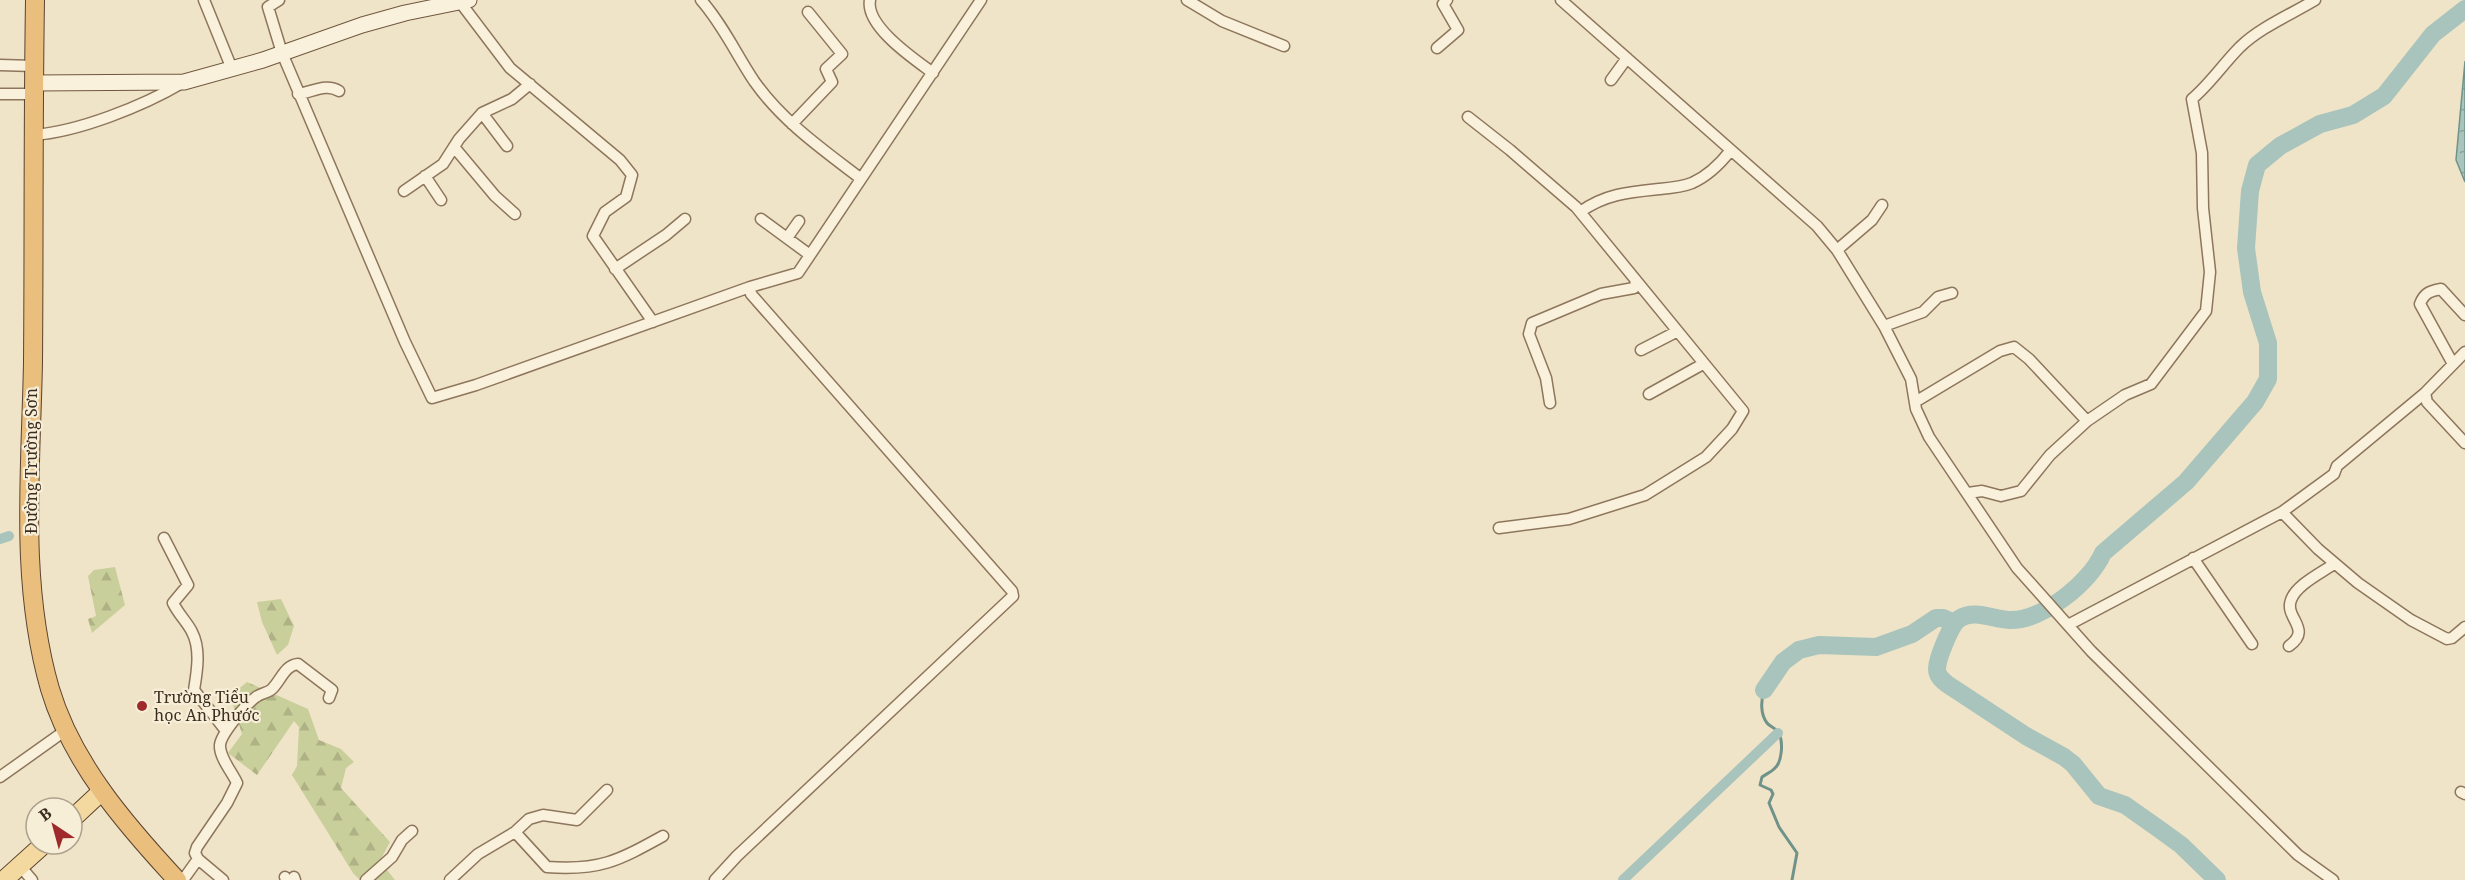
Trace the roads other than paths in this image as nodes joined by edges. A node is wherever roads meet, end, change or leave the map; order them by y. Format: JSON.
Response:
{"nodes":[{"id":1,"x":35,"y":0,"type":"edge"},
{"id":2,"x":204,"y":0,"type":"edge"},
{"id":3,"x":279,"y":0,"type":"edge"},
{"id":4,"x":701,"y":0,"type":"edge"},
{"id":5,"x":870,"y":0,"type":"edge"},
{"id":6,"x":981,"y":0,"type":"edge"},
{"id":7,"x":1187,"y":0,"type":"edge"},
{"id":8,"x":1447,"y":0,"type":"edge"},
{"id":9,"x":1561,"y":0,"type":"edge"},
{"id":10,"x":465,"y":1,"type":"edge"},
{"id":11,"x":2310,"y":1,"type":"edge"},
{"id":12,"x":808,"y":12,"type":"dead end"},
{"id":13,"x":1284,"y":46,"type":"dead end"},
{"id":14,"x":1437,"y":48,"type":"dead end"},
{"id":15,"x":282,"y":53,"type":"junction"},
{"id":16,"x":1627,"y":58,"type":"junction"},
{"id":17,"x":0,"y":65,"type":"edge"},
{"id":18,"x":232,"y":69,"type":"junction"},
{"id":19,"x":933,"y":74,"type":"junction"},
{"id":20,"x":1611,"y":80,"type":"dead end"},
{"id":21,"x":34,"y":81,"type":"junction"},
{"id":22,"x":184,"y":82,"type":"junction"},
{"id":23,"x":530,"y":84,"type":"junction"},
{"id":24,"x":339,"y":91,"type":"dead end"},
{"id":25,"x":0,"y":94,"type":"edge"},
{"id":26,"x":298,"y":94,"type":"junction"},
{"id":27,"x":482,"y":113,"type":"junction"},
{"id":28,"x":1468,"y":117,"type":"dead end"},
{"id":29,"x":792,"y":124,"type":"junction"},
{"id":30,"x":33,"y":135,"type":"junction"},
{"id":31,"x":507,"y":146,"type":"dead end"},
{"id":32,"x":454,"y":147,"type":"junction"},
{"id":33,"x":1731,"y":150,"type":"junction"},
{"id":34,"x":425,"y":176,"type":"junction"},
{"id":35,"x":860,"y":178,"type":"junction"},
{"id":36,"x":404,"y":191,"type":"dead end"},
{"id":37,"x":441,"y":200,"type":"dead end"},
{"id":38,"x":1882,"y":205,"type":"dead end"},
{"id":39,"x":1580,"y":212,"type":"junction"},
{"id":40,"x":515,"y":214,"type":"dead end"},
{"id":41,"x":685,"y":219,"type":"dead end"},
{"id":42,"x":761,"y":219,"type":"dead end"},
{"id":43,"x":799,"y":221,"type":"dead end"},
{"id":44,"x":787,"y":238,"type":"junction"},
{"id":45,"x":1837,"y":250,"type":"junction"},
{"id":46,"x":810,"y":255,"type":"junction"},
{"id":47,"x":615,"y":269,"type":"junction"},
{"id":48,"x":1635,"y":279,"type":"junction"},
{"id":49,"x":750,"y":287,"type":"junction"},
{"id":50,"x":1952,"y":293,"type":"dead end"},
{"id":51,"x":2465,"y":315,"type":"edge"},
{"id":52,"x":653,"y":322,"type":"junction"},
{"id":53,"x":1884,"y":326,"type":"junction"},
{"id":54,"x":1676,"y":332,"type":"junction"},
{"id":55,"x":1641,"y":350,"type":"dead end"},
{"id":56,"x":2465,"y":352,"type":"edge"},
{"id":57,"x":1703,"y":364,"type":"junction"},
{"id":58,"x":2453,"y":364,"type":"junction"},
{"id":59,"x":2425,"y":393,"type":"junction"},
{"id":60,"x":1649,"y":394,"type":"dead end"},
{"id":61,"x":1915,"y":402,"type":"junction"},
{"id":62,"x":1550,"y":403,"type":"dead end"},
{"id":63,"x":2087,"y":421,"type":"junction"},
{"id":64,"x":2465,"y":442,"type":"edge"},
{"id":65,"x":1968,"y":494,"type":"junction"},
{"id":66,"x":2282,"y":512,"type":"junction"},
{"id":67,"x":1499,"y":528,"type":"dead end"},
{"id":68,"x":164,"y":538,"type":"dead end"},
{"id":69,"x":2193,"y":558,"type":"junction"},
{"id":70,"x":2334,"y":564,"type":"junction"},
{"id":71,"x":2064,"y":622,"type":"junction"},
{"id":72,"x":2465,"y":627,"type":"edge"},
{"id":73,"x":2252,"y":644,"type":"dead end"},
{"id":74,"x":2289,"y":646,"type":"dead end"},
{"id":75,"x":329,"y":698,"type":"dead end"},
{"id":76,"x":66,"y":730,"type":"junction"},
{"id":77,"x":226,"y":731,"type":"junction"},
{"id":78,"x":0,"y":777,"type":"edge"},
{"id":79,"x":607,"y":790,"type":"dead end"},
{"id":80,"x":102,"y":791,"type":"junction"},
{"id":81,"x":84,"y":808,"type":"edge"},
{"id":82,"x":412,"y":831,"type":"dead end"},
{"id":83,"x":515,"y":832,"type":"junction"},
{"id":84,"x":663,"y":836,"type":"dead end"},
{"id":85,"x":31,"y":856,"type":"edge"},
{"id":86,"x":198,"y":859,"type":"junction"},
{"id":87,"x":20,"y":866,"type":"junction"},
{"id":88,"x":4,"y":880,"type":"edge"},
{"id":89,"x":32,"y":880,"type":"edge"},
{"id":90,"x":177,"y":880,"type":"edge"},
{"id":91,"x":183,"y":880,"type":"edge"},
{"id":92,"x":223,"y":880,"type":"edge"},
{"id":93,"x":366,"y":880,"type":"edge"},
{"id":94,"x":450,"y":880,"type":"edge"},
{"id":95,"x":715,"y":880,"type":"edge"},
{"id":96,"x":2333,"y":880,"type":"edge"}],
"edges":[{"from":1,"to":21,"type":"highway","name":"Đường Trường Sơn"},
{"from":2,"to":18,"type":"street"},
{"from":3,"to":15,"type":"street"},
{"from":4,"to":29,"type":"street"},
{"from":5,"to":19,"type":"street"},
{"from":6,"to":19,"type":"street"},
{"from":7,"to":13,"type":"street"},
{"from":8,"to":14,"type":"street"},
{"from":9,"to":16,"type":"street"},
{"from":10,"to":15,"type":"main road"},
{"from":10,"to":23,"type":"street"},
{"from":11,"to":63,"type":"street"},
{"from":12,"to":29,"type":"street"},
{"from":15,"to":18,"type":"main road"},
{"from":15,"to":26,"type":"street"},
{"from":16,"to":20,"type":"street"},
{"from":16,"to":33,"type":"street"},
{"from":17,"to":21,"type":"street"},
{"from":18,"to":22,"type":"main road"},
{"from":19,"to":35,"type":"street"},
{"from":21,"to":22,"type":"main road"},
{"from":21,"to":25,"type":"street"},
{"from":21,"to":30,"type":"highway","name":"Đường Trường Sơn"},
{"from":22,"to":30,"type":"street"},
{"from":23,"to":27,"type":"street"},
{"from":23,"to":47,"type":"street"},
{"from":24,"to":26,"type":"street"},
{"from":26,"to":52,"type":"street"},
{"from":27,"to":31,"type":"street"},
{"from":27,"to":32,"type":"street"},
{"from":28,"to":39,"type":"street"},
{"from":29,"to":35,"type":"street"},
{"from":30,"to":76,"type":"highway","name":"Đường Trường Sơn"},
{"from":32,"to":34,"type":"street"},
{"from":32,"to":40,"type":"street"},
{"from":33,"to":39,"type":"street"},
{"from":33,"to":45,"type":"street"},
{"from":34,"to":36,"type":"street"},
{"from":34,"to":37,"type":"street"},
{"from":35,"to":46,"type":"street"},
{"from":38,"to":45,"type":"street"},
{"from":39,"to":48,"type":"street"},
{"from":41,"to":47,"type":"street"},
{"from":42,"to":44,"type":"street"},
{"from":43,"to":44,"type":"street"},
{"from":44,"to":46,"type":"street"},
{"from":45,"to":53,"type":"street"},
{"from":46,"to":49,"type":"street"},
{"from":47,"to":52,"type":"street"},
{"from":48,"to":54,"type":"street"},
{"from":48,"to":62,"type":"street"},
{"from":49,"to":52,"type":"street"},
{"from":49,"to":95,"type":"street"},
{"from":50,"to":53,"type":"street"},
{"from":51,"to":58,"type":"street"},
{"from":53,"to":61,"type":"street"},
{"from":54,"to":55,"type":"street"},
{"from":54,"to":57,"type":"street"},
{"from":56,"to":58,"type":"street"},
{"from":57,"to":60,"type":"street"},
{"from":57,"to":67,"type":"street"},
{"from":58,"to":59,"type":"street"},
{"from":59,"to":64,"type":"street"},
{"from":59,"to":66,"type":"street"},
{"from":61,"to":63,"type":"street"},
{"from":61,"to":65,"type":"street"},
{"from":63,"to":65,"type":"street"},
{"from":65,"to":71,"type":"street"},
{"from":66,"to":69,"type":"street"},
{"from":66,"to":70,"type":"street"},
{"from":68,"to":77,"type":"street"},
{"from":69,"to":71,"type":"street"},
{"from":69,"to":73,"type":"street"},
{"from":70,"to":72,"type":"street"},
{"from":70,"to":74,"type":"street"},
{"from":71,"to":96,"type":"street"},
{"from":75,"to":77,"type":"street"},
{"from":76,"to":78,"type":"street"},
{"from":76,"to":80,"type":"highway","name":"Đường Trường Sơn"},
{"from":77,"to":86,"type":"street"},
{"from":79,"to":83,"type":"street"},
{"from":80,"to":81,"type":"main road"},
{"from":80,"to":90,"type":"highway","name":"Đường Trường Sơn"},
{"from":82,"to":93,"type":"street"},
{"from":83,"to":84,"type":"street"},
{"from":83,"to":94,"type":"street"},
{"from":85,"to":87,"type":"main road"},
{"from":86,"to":91,"type":"street"},
{"from":86,"to":92,"type":"street"},
{"from":87,"to":88,"type":"main road"},
{"from":87,"to":89,"type":"street"}]}
